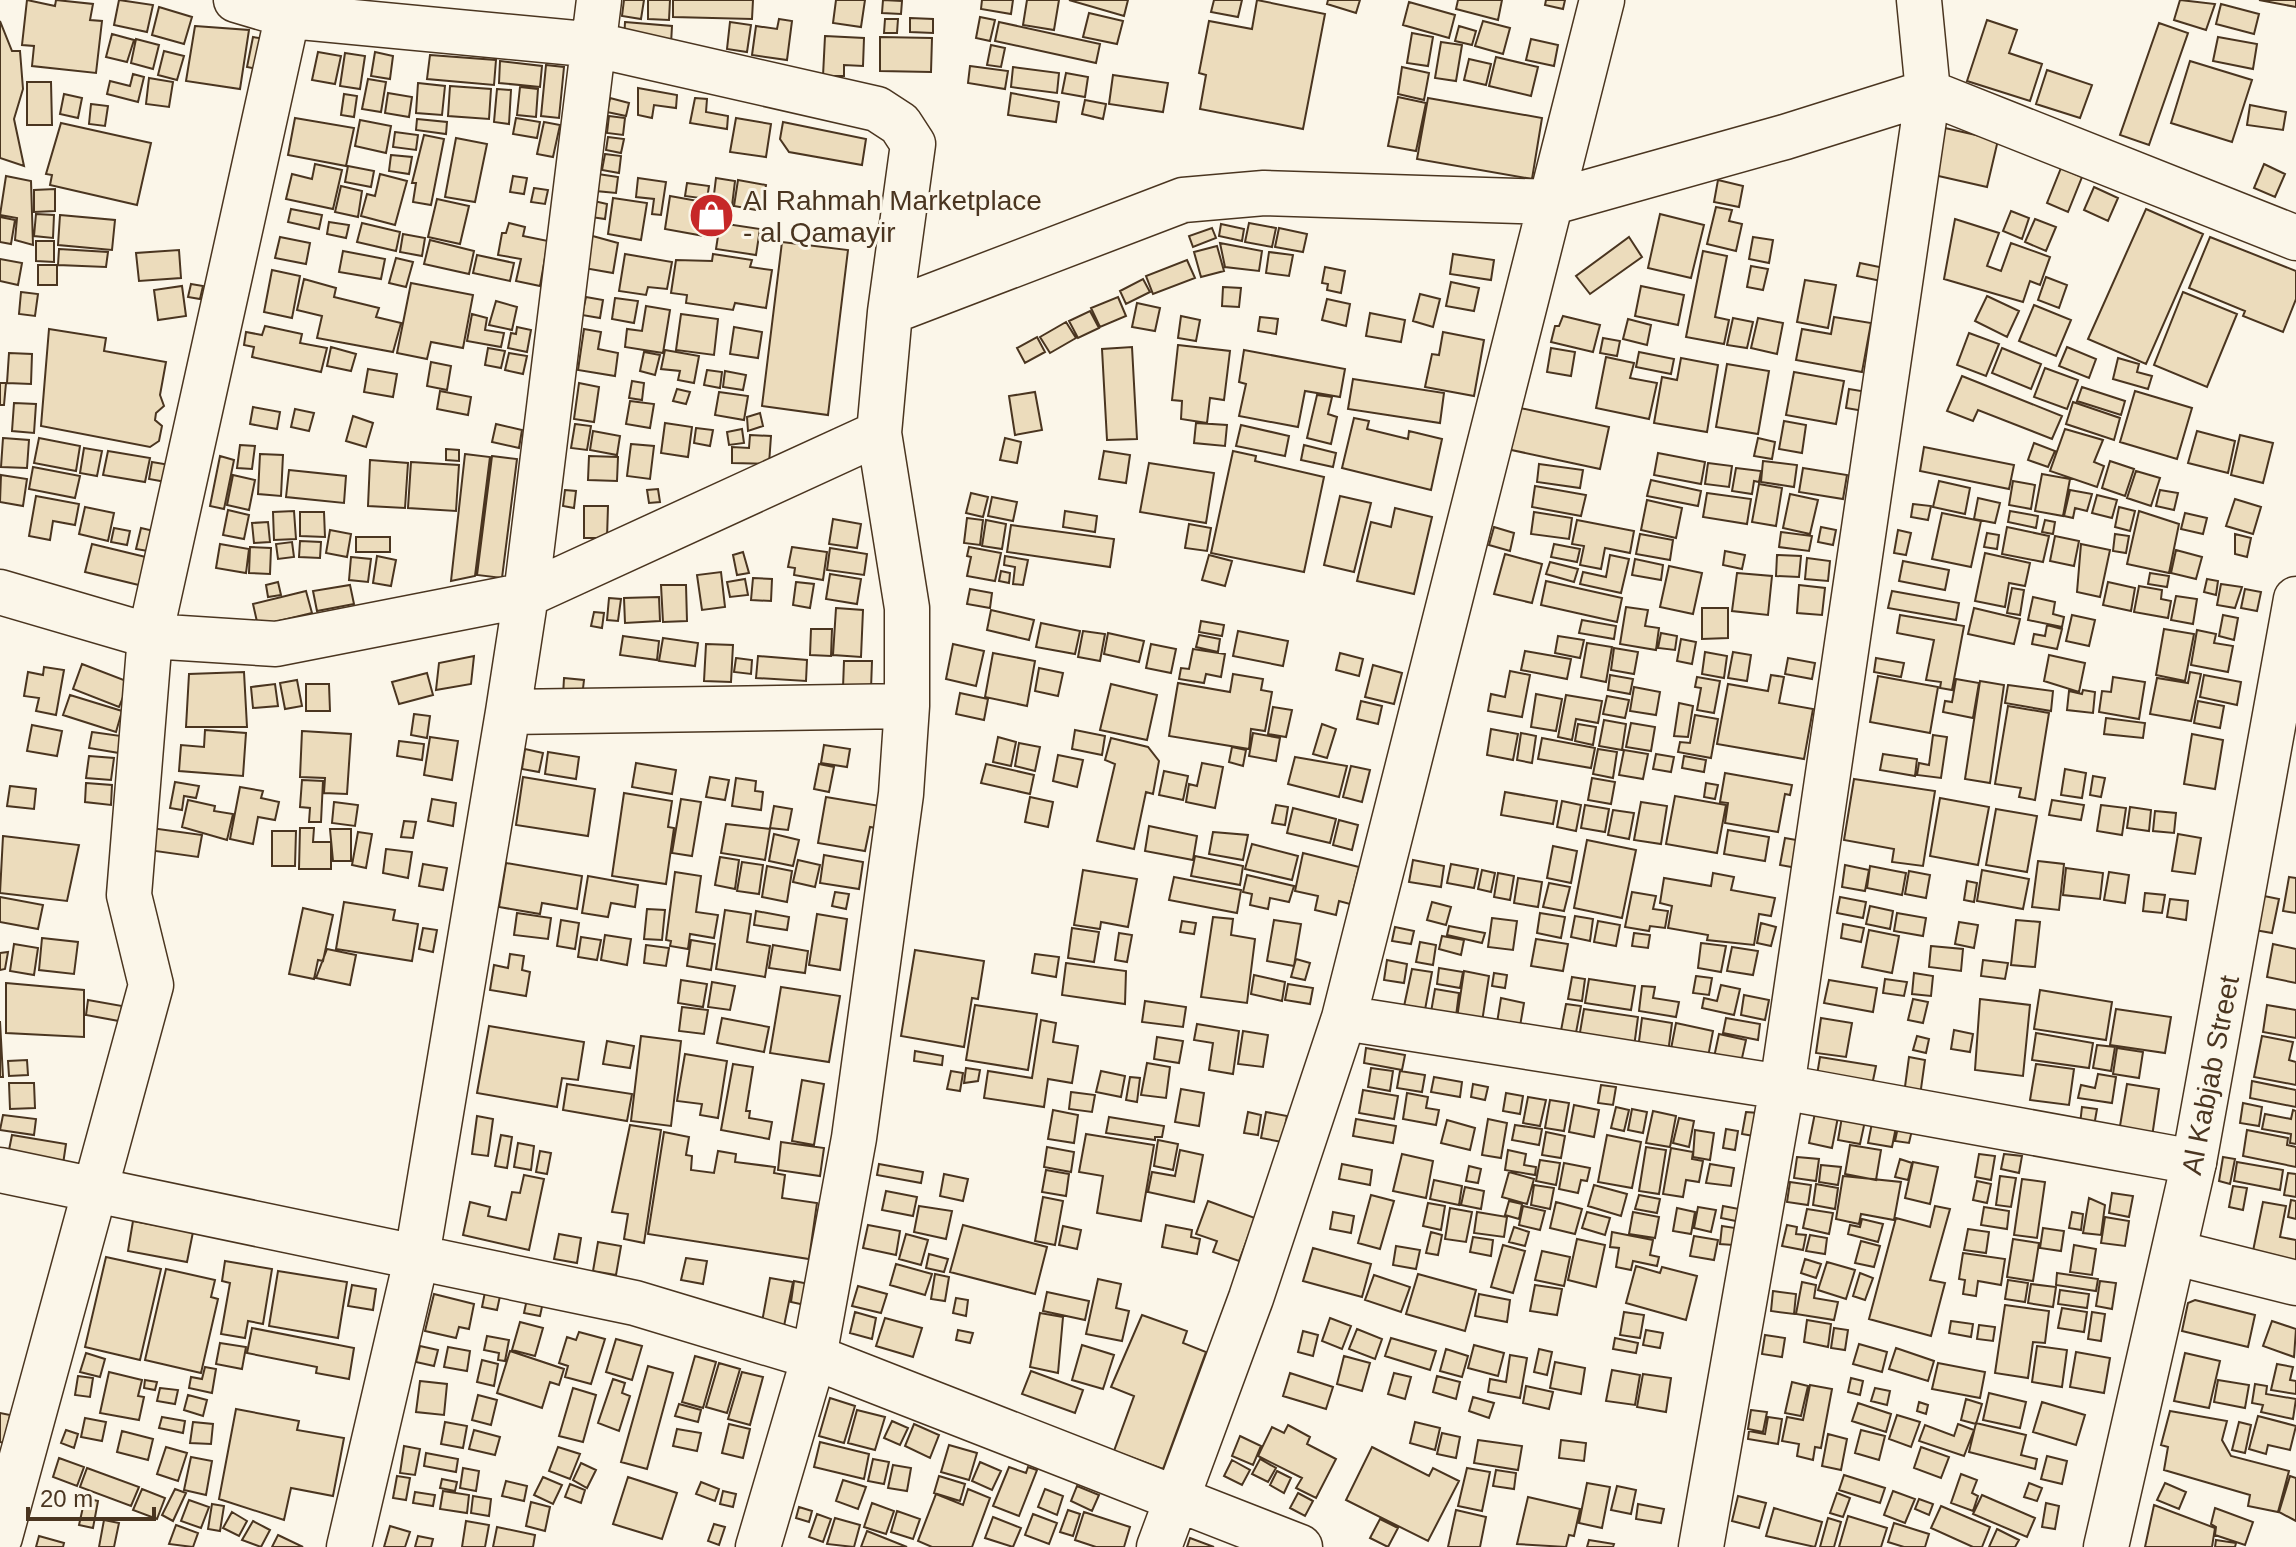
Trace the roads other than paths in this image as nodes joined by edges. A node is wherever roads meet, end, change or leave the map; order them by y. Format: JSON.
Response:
{"nodes":[{"id":1,"x":236,"y":0,"type":"edge"},
{"id":2,"x":599,"y":0,"type":"edge"},
{"id":3,"x":1602,"y":0,"type":"edge"},
{"id":4,"x":1919,"y":0,"type":"edge"},
{"id":5,"x":291,"y":8,"type":"edge"},
{"id":6,"x":596,"y":45,"type":"junction"},
{"id":7,"x":1928,"y":92,"type":"junction"},
{"id":8,"x":1553,"y":202,"type":"junction"},
{"id":9,"x":2296,"y":238,"type":"edge"},
{"id":10,"x":890,"y":312,"type":"junction"},
{"id":11,"x":879,"y":433,"type":"junction"},
{"id":12,"x":0,"y":592,"type":"edge"},
{"id":13,"x":526,"y":595,"type":"junction"},
{"id":14,"x":2296,"y":599,"type":"edge"},
{"id":15,"x":150,"y":636,"type":"junction"},
{"id":16,"x":907,"y":706,"type":"junction"},
{"id":17,"x":508,"y":712,"type":"junction"},
{"id":18,"x":1344,"y":1018,"type":"junction"},
{"id":19,"x":1782,"y":1087,"type":"junction"},
{"id":20,"x":2194,"y":1162,"type":"junction"},
{"id":21,"x":0,"y":1170,"type":"edge"},
{"id":22,"x":93,"y":1188,"type":"junction"},
{"id":23,"x":2176,"y":1253,"type":"junction"},
{"id":24,"x":417,"y":1256,"type":"junction"},
{"id":25,"x":2296,"y":1283,"type":"edge"},
{"id":26,"x":814,"y":1357,"type":"junction"},
{"id":27,"x":1178,"y":1497,"type":"junction"},
{"id":28,"x":0,"y":1537,"type":"edge"},
{"id":29,"x":349,"y":1547,"type":"edge"},
{"id":30,"x":758,"y":1547,"type":"edge"},
{"id":31,"x":1159,"y":1547,"type":"edge"},
{"id":32,"x":1300,"y":1547,"type":"edge"},
{"id":33,"x":1701,"y":1547,"type":"edge"},
{"id":34,"x":2106,"y":1547,"type":"edge"}],
"edges":[{"from":1,"to":5,"type":"street"},
{"from":2,"to":6,"type":"street"},
{"from":3,"to":8,"type":"street"},
{"from":4,"to":7,"type":"street"},
{"from":5,"to":6,"type":"street"},
{"from":5,"to":15,"type":"street"},
{"from":6,"to":10,"type":"street"},
{"from":6,"to":13,"type":"street"},
{"from":7,"to":8,"type":"street"},
{"from":7,"to":9,"type":"street"},
{"from":7,"to":19,"type":"street"},
{"from":8,"to":10,"type":"street"},
{"from":8,"to":18,"type":"street"},
{"from":10,"to":11,"type":"street"},
{"from":11,"to":13,"type":"street"},
{"from":11,"to":16,"type":"street"},
{"from":12,"to":15,"type":"street"},
{"from":13,"to":15,"type":"street"},
{"from":13,"to":17,"type":"street"},
{"from":14,"to":20,"type":"street","name":"Al Kabjab Street"},
{"from":15,"to":22,"type":"street"},
{"from":16,"to":17,"type":"street"},
{"from":16,"to":26,"type":"street"},
{"from":17,"to":24,"type":"street"},
{"from":18,"to":19,"type":"street"},
{"from":18,"to":27,"type":"street"},
{"from":19,"to":20,"type":"street"},
{"from":19,"to":33,"type":"street"},
{"from":20,"to":23,"type":"street","name":"Al Kabjab Street"},
{"from":21,"to":22,"type":"street"},
{"from":22,"to":24,"type":"street"},
{"from":22,"to":28,"type":"street"},
{"from":23,"to":25,"type":"street"},
{"from":23,"to":34,"type":"street","name":"Al Kabjab Street"},
{"from":24,"to":26,"type":"street"},
{"from":24,"to":29,"type":"street"},
{"from":26,"to":27,"type":"street"},
{"from":26,"to":30,"type":"street"},
{"from":27,"to":31,"type":"street"},
{"from":27,"to":32,"type":"street"}]}
